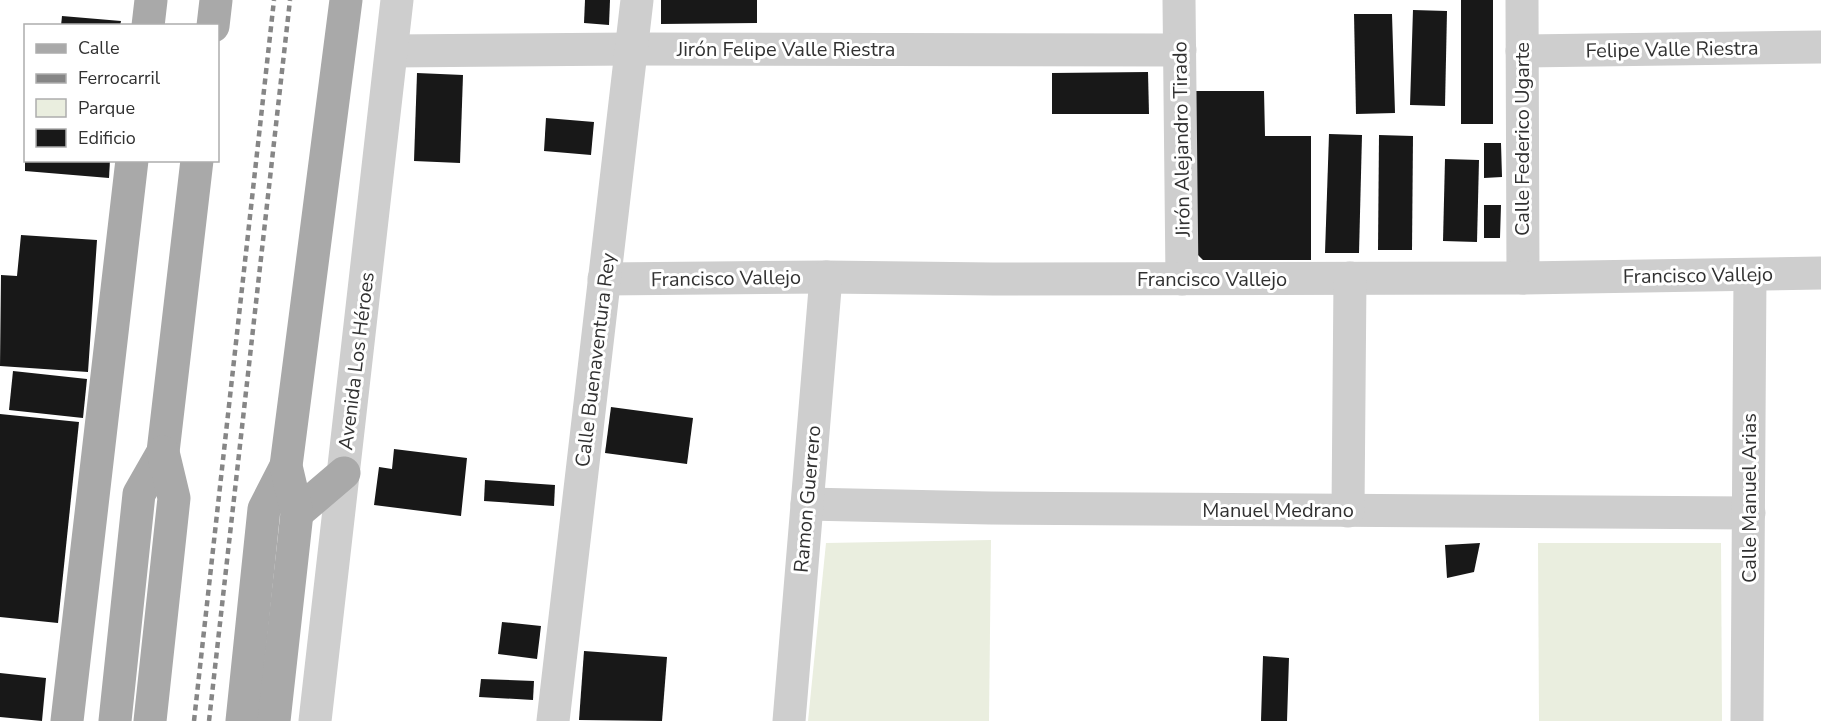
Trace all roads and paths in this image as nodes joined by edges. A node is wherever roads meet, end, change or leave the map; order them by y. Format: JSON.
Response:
{"nodes":[{"id":1,"x":151,"y":0,"type":"edge"},
{"id":2,"x":216,"y":0,"type":"edge"},
{"id":3,"x":346,"y":0,"type":"edge"},
{"id":4,"x":397,"y":0,"type":"edge"},
{"id":5,"x":637,"y":0,"type":"edge"},
{"id":6,"x":1179,"y":0,"type":"edge"},
{"id":7,"x":1522,"y":0,"type":"edge"},
{"id":8,"x":148,"y":24,"type":"edge"},
{"id":9,"x":213,"y":24,"type":"edge"},
{"id":10,"x":1821,"y":47,"type":"edge"},
{"id":11,"x":631,"y":49,"type":"junction"},
{"id":12,"x":1180,"y":50,"type":"junction"},
{"id":13,"x":392,"y":51,"type":"junction"},
{"id":14,"x":1522,"y":51,"type":"junction"},
{"id":15,"x":132,"y":162,"type":"edge"},
{"id":16,"x":197,"y":162,"type":"edge"},
{"id":17,"x":1821,"y":273,"type":"edge"},
{"id":18,"x":1750,"y":275,"type":"junction"},
{"id":19,"x":826,"y":277,"type":"junction"},
{"id":20,"x":1350,"y":278,"type":"junction"},
{"id":21,"x":1523,"y":278,"type":"junction"},
{"id":22,"x":604,"y":279,"type":"junction"},
{"id":23,"x":1182,"y":279,"type":"junction"},
{"id":24,"x":163,"y":452,"type":"junction"},
{"id":25,"x":286,"y":466,"type":"junction"},
{"id":26,"x":344,"y":473,"type":"junction"},
{"id":27,"x":807,"y":504,"type":"junction"},
{"id":28,"x":1348,"y":511,"type":"junction"},
{"id":29,"x":297,"y":513,"type":"junction"},
{"id":30,"x":1749,"y":513,"type":"junction"},
{"id":31,"x":67,"y":721,"type":"edge"},
{"id":32,"x":114,"y":721,"type":"edge"},
{"id":33,"x":150,"y":721,"type":"edge"},
{"id":34,"x":242,"y":721,"type":"edge"},
{"id":35,"x":274,"y":721,"type":"edge"},
{"id":36,"x":315,"y":721,"type":"edge"},
{"id":37,"x":554,"y":721,"type":"edge"},
{"id":38,"x":789,"y":721,"type":"edge"},
{"id":39,"x":1747,"y":721,"type":"edge"}],
"edges":[{"from":1,"to":8,"type":"main road"},
{"from":2,"to":9,"type":"main road"},
{"from":3,"to":25,"type":"main road"},
{"from":4,"to":13,"type":"street","name":"Avenida Los Héroes"},
{"from":5,"to":11,"type":"street","name":"Calle Buenaventura Rey"},
{"from":6,"to":12,"type":"street","name":"Jirón Alejandro Tirado"},
{"from":7,"to":14,"type":"street","name":"Calle Federico Ugarte"},
{"from":10,"to":14,"type":"street","name":"Felipe Valle Riestra"},
{"from":11,"to":12,"type":"street","name":"Jirón Felipe Valle Riestra"},
{"from":11,"to":13,"type":"street","name":"Jirón Felipe Valle Riestra"},
{"from":11,"to":22,"type":"street","name":"Calle Buenaventura Rey"},
{"from":12,"to":23,"type":"street","name":"Jirón Alejandro Tirado"},
{"from":13,"to":26,"type":"street","name":"Avenida Los Héroes"},
{"from":14,"to":21,"type":"street","name":"Calle Federico Ugarte"},
{"from":15,"to":31,"type":"main road"},
{"from":16,"to":24,"type":"main road"},
{"from":17,"to":18,"type":"street","name":"Francisco Vallejo"},
{"from":18,"to":21,"type":"street","name":"Francisco Vallejo"},
{"from":18,"to":30,"type":"street","name":"Calle Manuel Arias"},
{"from":19,"to":22,"type":"street","name":"Francisco Vallejo"},
{"from":19,"to":23,"type":"street","name":"Francisco Vallejo"},
{"from":19,"to":27,"type":"street","name":"Ramon Guerrero"},
{"from":20,"to":21,"type":"street","name":"Francisco Vallejo"},
{"from":20,"to":23,"type":"street","name":"Francisco Vallejo"},
{"from":20,"to":28,"type":"street"},
{"from":22,"to":37,"type":"street","name":"Calle Buenaventura Rey"},
{"from":24,"to":32,"type":"main road"},
{"from":24,"to":33,"type":"main road"},
{"from":25,"to":29,"type":"main road"},
{"from":25,"to":34,"type":"main road"},
{"from":26,"to":29,"type":"main road"},
{"from":26,"to":36,"type":"street","name":"Avenida Los Héroes"},
{"from":27,"to":28,"type":"street","name":"Manuel Medrano"},
{"from":27,"to":38,"type":"street","name":"Ramon Guerrero"},
{"from":28,"to":30,"type":"street","name":"Manuel Medrano"},
{"from":29,"to":35,"type":"main road"},
{"from":30,"to":39,"type":"street","name":"Calle Manuel Arias"}]}
